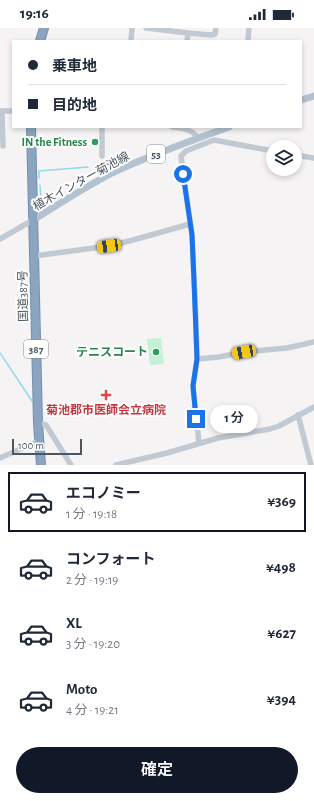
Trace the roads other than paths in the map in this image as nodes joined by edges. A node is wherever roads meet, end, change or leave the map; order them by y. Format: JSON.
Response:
{"nodes":[{"id":1,"x":44,"y":28,"type":"edge"},
{"id":2,"x":132,"y":28,"type":"edge"},
{"id":3,"x":146,"y":28,"type":"edge"},
{"id":4,"x":216,"y":28,"type":"edge"},
{"id":5,"x":249,"y":28,"type":"edge"},
{"id":6,"x":188,"y":33,"type":"junction"},
{"id":7,"x":40,"y":40,"type":"edge"},
{"id":8,"x":131,"y":40,"type":"edge"},
{"id":9,"x":187,"y":40,"type":"edge"},
{"id":10,"x":248,"y":40,"type":"edge"},
{"id":11,"x":314,"y":96,"type":"edge"},
{"id":12,"x":302,"y":100,"type":"edge"},
{"id":13,"x":1,"y":111,"type":"edge"},
{"id":14,"x":12,"y":111,"type":"edge"},
{"id":15,"x":31,"y":128,"type":"edge"},
{"id":16,"x":102,"y":128,"type":"edge"},
{"id":17,"x":179,"y":128,"type":"edge"},
{"id":18,"x":226,"y":128,"type":"edge"},
{"id":19,"x":207,"y":135,"type":"junction"},
{"id":20,"x":198,"y":138,"type":"junction"},
{"id":21,"x":214,"y":140,"type":"junction"},
{"id":22,"x":3,"y":146,"type":"dead end"},
{"id":23,"x":266,"y":150,"type":"edge"},
{"id":24,"x":102,"y":156,"type":"dead end"},
{"id":25,"x":302,"y":156,"type":"edge"},
{"id":26,"x":314,"y":158,"type":"edge"},
{"id":27,"x":33,"y":220,"type":"junction"},
{"id":28,"x":190,"y":224,"type":"junction"},
{"id":29,"x":0,"y":239,"type":"edge"},
{"id":30,"x":34,"y":256,"type":"junction"},
{"id":31,"x":314,"y":342,"type":"edge"},
{"id":32,"x":197,"y":359,"type":"junction"},
{"id":33,"x":314,"y":407,"type":"edge"},
{"id":34,"x":298,"y":416,"type":"junction"},
{"id":35,"x":38,"y":423,"type":"junction"},
{"id":36,"x":39,"y":441,"type":"junction"},
{"id":37,"x":199,"y":443,"type":"junction"},
{"id":38,"x":0,"y":458,"type":"edge"},
{"id":39,"x":41,"y":465,"type":"edge"},
{"id":40,"x":71,"y":465,"type":"edge"},
{"id":41,"x":116,"y":465,"type":"edge"},
{"id":42,"x":311,"y":465,"type":"edge"}],
"edges":[{"from":1,"to":7,"type":"highway"},
{"from":2,"to":8,"type":"street"},
{"from":3,"to":6,"type":"street"},
{"from":4,"to":6,"type":"street"},
{"from":5,"to":10,"type":"street"},
{"from":6,"to":9,"type":"street"},
{"from":11,"to":12,"type":"main road"},
{"from":13,"to":14,"type":"street"},
{"from":13,"to":22,"type":"street"},
{"from":15,"to":27,"type":"highway","name":"国道387号","number":"387"},
{"from":16,"to":24,"type":"street"},
{"from":17,"to":20,"type":"street"},
{"from":18,"to":19,"type":"main road","name":"植木インター菊池線","number":"53"},
{"from":19,"to":20,"type":"main road","name":"植木インター菊池線","number":"53"},
{"from":19,"to":21,"type":"street"},
{"from":20,"to":27,"type":"main road","name":"植木インター菊池線","number":"53"},
{"from":21,"to":23,"type":"street"},
{"from":21,"to":28,"type":"street"},
{"from":25,"to":26,"type":"street"},
{"from":27,"to":29,"type":"street"},
{"from":27,"to":30,"type":"highway","name":"国道387号","number":"387"},
{"from":28,"to":30,"type":"street"},
{"from":28,"to":32,"type":"street"},
{"from":30,"to":35,"type":"highway","name":"国道387号","number":"387"},
{"from":31,"to":32,"type":"street"},
{"from":32,"to":37,"type":"street"},
{"from":33,"to":34,"type":"street"},
{"from":34,"to":37,"type":"street"},
{"from":34,"to":42,"type":"street"},
{"from":35,"to":36,"type":"highway","name":"国道387号","number":"387"},
{"from":35,"to":40,"type":"street"},
{"from":36,"to":38,"type":"street"},
{"from":36,"to":39,"type":"highway","name":"国道387号","number":"387"},
{"from":37,"to":41,"type":"street"}]}
